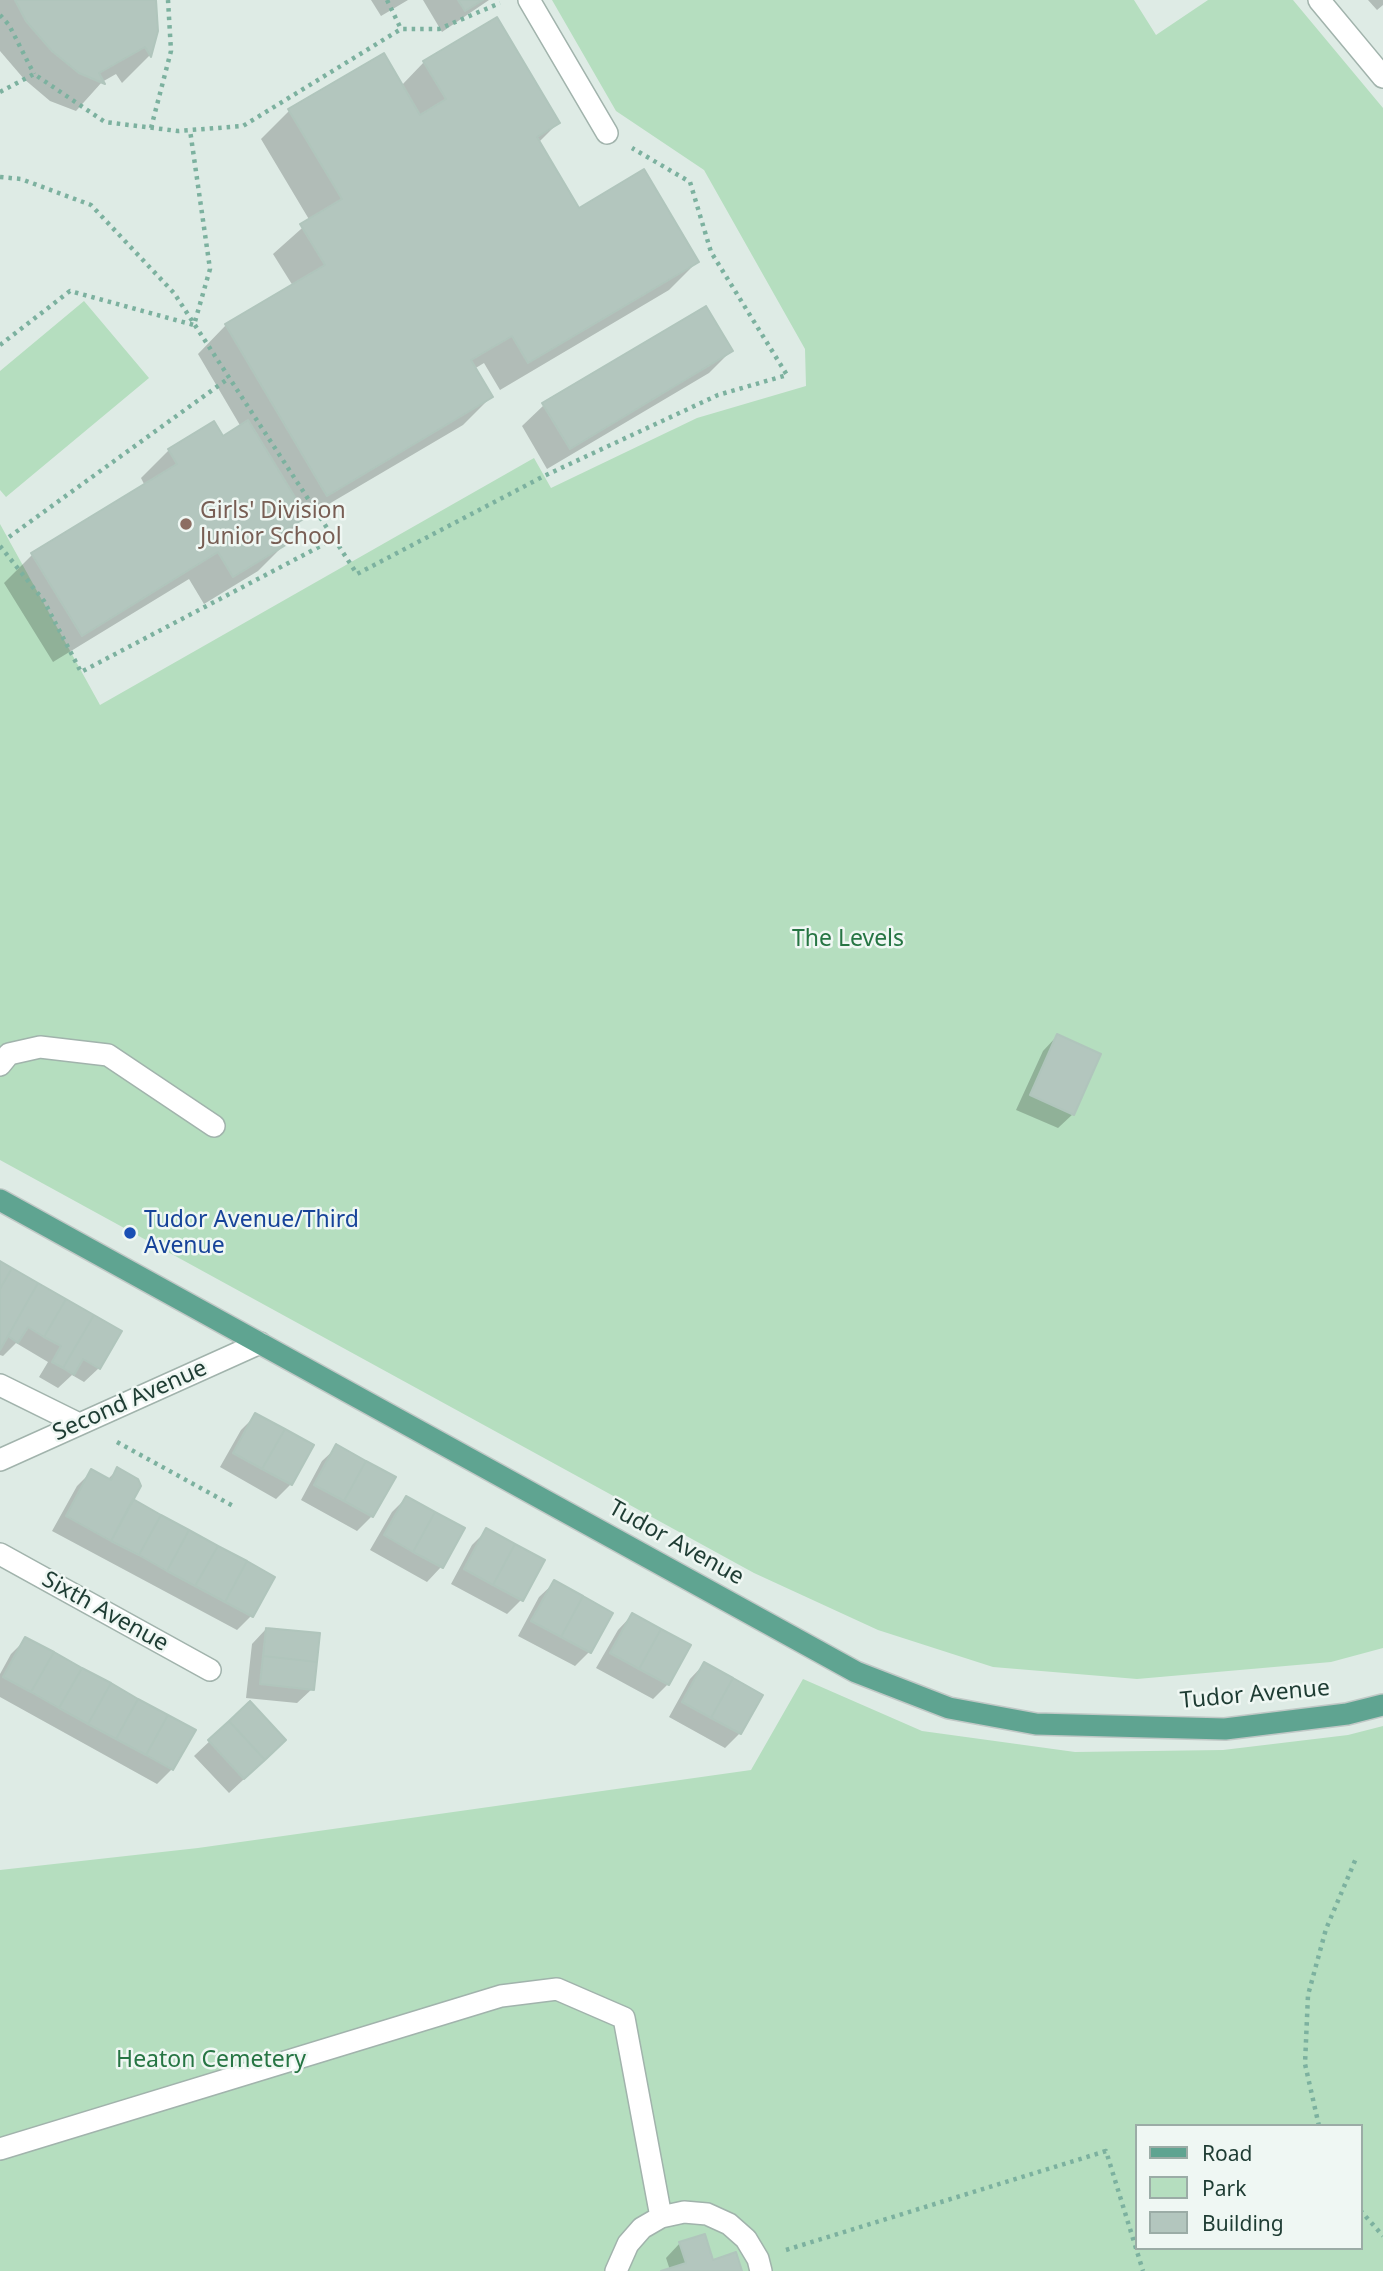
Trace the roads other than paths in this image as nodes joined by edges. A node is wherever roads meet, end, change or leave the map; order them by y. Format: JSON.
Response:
{"nodes":[{"id":1,"x":529,"y":0,"type":"edge"},
{"id":2,"x":1319,"y":0,"type":"edge"},
{"id":3,"x":1383,"y":77,"type":"edge"},
{"id":4,"x":607,"y":133,"type":"road end"},
{"id":5,"x":0,"y":1065,"type":"edge"},
{"id":6,"x":214,"y":1126,"type":"dead end"},
{"id":7,"x":0,"y":1200,"type":"edge"},
{"id":8,"x":260,"y":1343,"type":"junction"},
{"id":9,"x":0,"y":1385,"type":"edge"},
{"id":10,"x":81,"y":1424,"type":"junction"},
{"id":11,"x":0,"y":1460,"type":"edge"},
{"id":12,"x":0,"y":1554,"type":"edge"},
{"id":13,"x":210,"y":1670,"type":"dead end"},
{"id":14,"x":1383,"y":1705,"type":"edge"},
{"id":15,"x":0,"y":2149,"type":"edge"},
{"id":16,"x":661,"y":2217,"type":"junction"},
{"id":17,"x":759,"y":2265,"type":"edge"},
{"id":18,"x":616,"y":2271,"type":"edge"}],
"edges":[{"from":1,"to":4,"type":"street"},
{"from":2,"to":3,"type":"street"},
{"from":5,"to":6,"type":"street"},
{"from":7,"to":8,"type":"main road","name":"Tudor Avenue"},
{"from":8,"to":10,"type":"street","name":"Second Avenue"},
{"from":8,"to":14,"type":"main road","name":"Tudor Avenue"},
{"from":9,"to":10,"type":"street"},
{"from":10,"to":11,"type":"street","name":"Second Avenue"},
{"from":12,"to":13,"type":"street","name":"Sixth Avenue"},
{"from":15,"to":16,"type":"street"},
{"from":16,"to":17,"type":"street"},
{"from":16,"to":18,"type":"street"}]}
